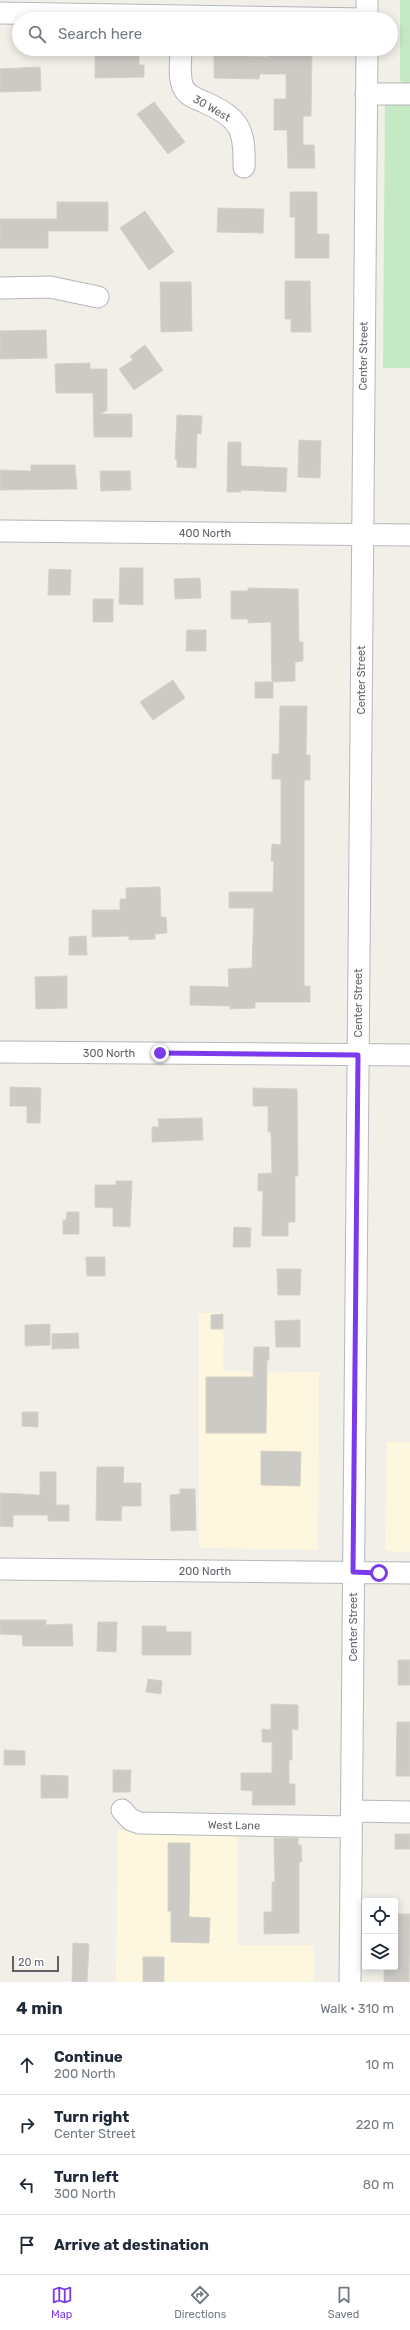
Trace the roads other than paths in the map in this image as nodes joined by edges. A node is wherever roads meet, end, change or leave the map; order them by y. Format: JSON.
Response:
{"nodes":[{"id":1,"x":367,"y":0,"type":"edge"},
{"id":2,"x":178,"y":11,"type":"edge"},
{"id":3,"x":89,"y":12,"type":"edge"},
{"id":4,"x":202,"y":12,"type":"edge"},
{"id":5,"x":367,"y":12,"type":"edge"},
{"id":6,"x":0,"y":13,"type":"edge"},
{"id":7,"x":12,"y":13,"type":"edge"},
{"id":8,"x":181,"y":56,"type":"edge"},
{"id":9,"x":367,"y":56,"type":"edge"},
{"id":10,"x":366,"y":94,"type":"junction"},
{"id":11,"x":410,"y":94,"type":"edge"},
{"id":12,"x":244,"y":167,"type":"dead end"},
{"id":13,"x":0,"y":288,"type":"edge"},
{"id":14,"x":98,"y":297,"type":"dead end"},
{"id":15,"x":0,"y":531,"type":"edge"},
{"id":16,"x":362,"y":535,"type":"junction"},
{"id":17,"x":410,"y":535,"type":"edge"},
{"id":18,"x":0,"y":1052,"type":"edge"},
{"id":19,"x":358,"y":1055,"type":"junction"},
{"id":20,"x":410,"y":1055,"type":"edge"},
{"id":21,"x":0,"y":1570,"type":"edge"},
{"id":22,"x":353,"y":1572,"type":"junction"},
{"id":23,"x":410,"y":1573,"type":"edge"},
{"id":24,"x":122,"y":1810,"type":"dead end"},
{"id":25,"x":410,"y":1812,"type":"edge"},
{"id":26,"x":352,"y":1819,"type":"junction"},
{"id":27,"x":350,"y":1982,"type":"edge"}],
"edges":[{"from":1,"to":5,"type":"street"},
{"from":2,"to":3,"type":"street"},
{"from":2,"to":4,"type":"street"},
{"from":6,"to":7,"type":"street"},
{"from":8,"to":12,"type":"street","name":"30 West"},
{"from":9,"to":10,"type":"street","name":"Center Street"},
{"from":10,"to":11,"type":"street"},
{"from":10,"to":16,"type":"street","name":"Center Street"},
{"from":13,"to":14,"type":"street"},
{"from":15,"to":16,"type":"street","name":"400 North"},
{"from":16,"to":17,"type":"street","name":"400 North"},
{"from":16,"to":19,"type":"street","name":"Center Street"},
{"from":18,"to":19,"type":"street","name":"300 North"},
{"from":19,"to":20,"type":"street","name":"300 North"},
{"from":19,"to":22,"type":"street","name":"Center Street"},
{"from":21,"to":22,"type":"street","name":"200 North"},
{"from":22,"to":23,"type":"street","name":"200 North"},
{"from":22,"to":26,"type":"street","name":"Center Street"},
{"from":24,"to":26,"type":"street","name":"West Lane"},
{"from":25,"to":26,"type":"street","name":"West Lane"},
{"from":26,"to":27,"type":"street","name":"Center Street"}]}
